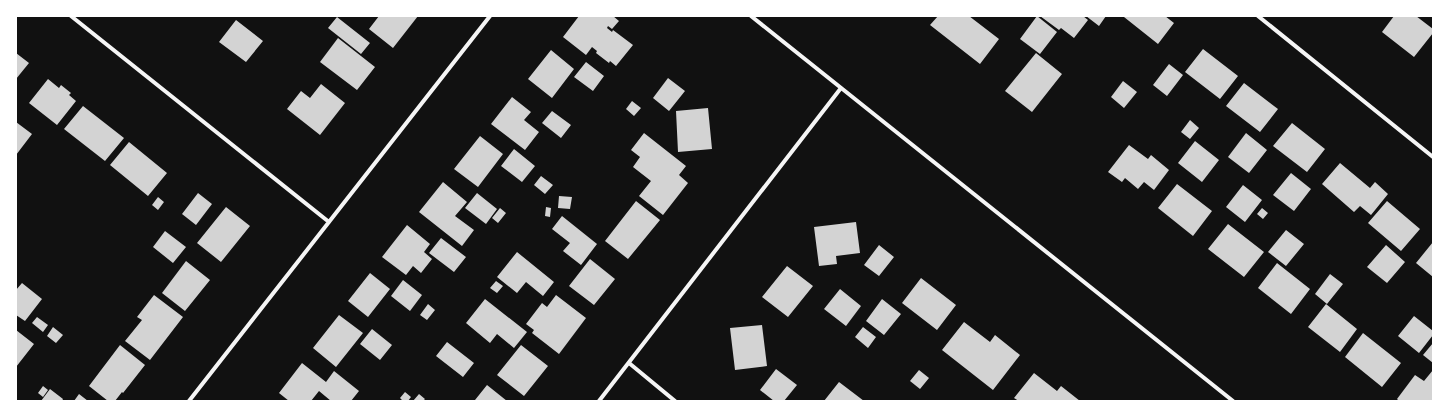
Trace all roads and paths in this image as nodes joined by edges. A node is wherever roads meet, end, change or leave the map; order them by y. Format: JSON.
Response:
{"nodes":[{"id":1,"x":70,"y":16,"type":"edge"},
{"id":2,"x":490,"y":16,"type":"edge"},
{"id":3,"x":751,"y":16,"type":"edge"},
{"id":4,"x":1258,"y":16,"type":"edge"},
{"id":5,"x":841,"y":88,"type":"junction"},
{"id":6,"x":1433,"y":157,"type":"edge"},
{"id":7,"x":329,"y":222,"type":"junction"},
{"id":8,"x":629,"y":363,"type":"junction"},
{"id":9,"x":189,"y":401,"type":"edge"},
{"id":10,"x":599,"y":401,"type":"edge"},
{"id":11,"x":675,"y":401,"type":"edge"},
{"id":12,"x":1233,"y":401,"type":"edge"}],
"edges":[{"from":1,"to":7,"type":"street"},
{"from":2,"to":7,"type":"street"},
{"from":3,"to":5,"type":"street"},
{"from":4,"to":6,"type":"street"},
{"from":5,"to":8,"type":"street"},
{"from":5,"to":12,"type":"street"},
{"from":7,"to":9,"type":"street"},
{"from":8,"to":10,"type":"street"},
{"from":8,"to":11,"type":"street"}]}
